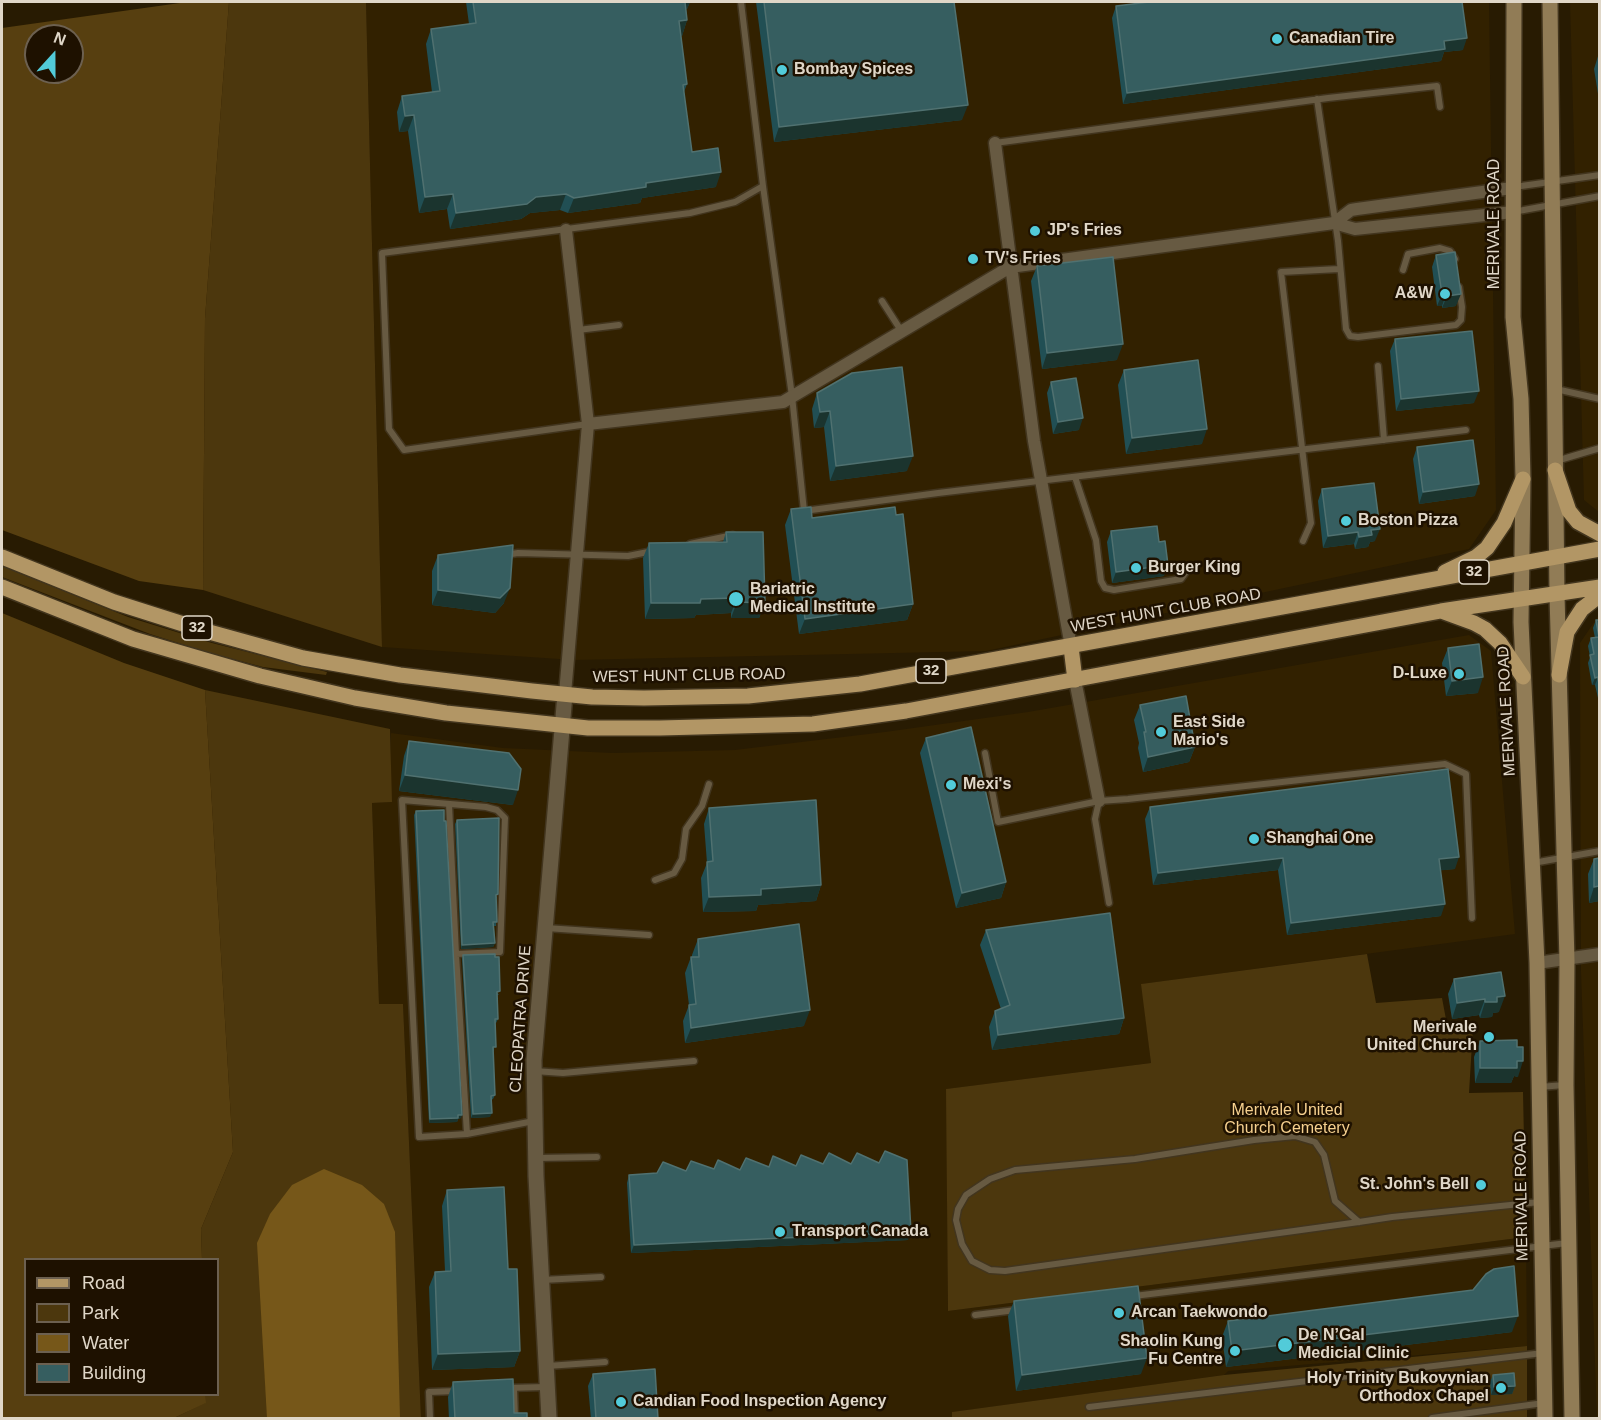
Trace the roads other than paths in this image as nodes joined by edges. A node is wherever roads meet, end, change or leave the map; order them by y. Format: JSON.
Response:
{"nodes":[{"id":1,"x":741,"y":2,"type":"edge"},
{"id":2,"x":1514,"y":2,"type":"edge"},
{"id":3,"x":1550,"y":2,"type":"edge"},
{"id":4,"x":1317,"y":99,"type":"junction"},
{"id":5,"x":1440,"y":107,"type":"dead end"},
{"id":6,"x":995,"y":143,"type":"joint"},
{"id":7,"x":1599,"y":175,"type":"edge"},
{"id":8,"x":1552,"y":182,"type":"junction"},
{"id":9,"x":763,"y":186,"type":"junction"},
{"id":10,"x":1512,"y":188,"type":"junction"},
{"id":11,"x":1599,"y":196,"type":"edge"},
{"id":12,"x":1552,"y":205,"type":"junction"},
{"id":13,"x":1513,"y":212,"type":"junction"},
{"id":14,"x":1334,"y":223,"type":"junction"},
{"id":15,"x":566,"y":230,"type":"junction"},
{"id":16,"x":1011,"y":267,"type":"junction"},
{"id":17,"x":1456,"y":268,"type":"edge"},
{"id":18,"x":1340,"y":269,"type":"junction"},
{"id":19,"x":1403,"y":270,"type":"dead end"},
{"id":20,"x":1458,"y":278,"type":"edge"},
{"id":21,"x":882,"y":301,"type":"dead end"},
{"id":22,"x":619,"y":325,"type":"dead end"},
{"id":23,"x":577,"y":330,"type":"junction"},
{"id":24,"x":902,"y":332,"type":"junction"},
{"id":25,"x":1378,"y":366,"type":"dead end"},
{"id":26,"x":1554,"y":389,"type":"junction"},
{"id":27,"x":792,"y":396,"type":"junction"},
{"id":28,"x":1599,"y":399,"type":"edge"},
{"id":29,"x":588,"y":424,"type":"junction"},
{"id":30,"x":1466,"y":430,"type":"dead end"},
{"id":31,"x":1384,"y":440,"type":"junction"},
{"id":32,"x":1599,"y":448,"type":"edge"},
{"id":33,"x":1302,"y":450,"type":"junction"},
{"id":34,"x":1555,"y":466,"type":"junction"},
{"id":35,"x":1075,"y":477,"type":"junction"},
{"id":36,"x":1523,"y":479,"type":"junction"},
{"id":37,"x":1041,"y":481,"type":"junction"},
{"id":38,"x":745,"y":533,"type":"edge"},
{"id":39,"x":1599,"y":534,"type":"edge"},
{"id":40,"x":1304,"y":541,"type":"dead end"},
{"id":41,"x":687,"y":544,"type":"edge"},
{"id":42,"x":663,"y":549,"type":"edge"},
{"id":43,"x":1599,"y":549,"type":"edge"},
{"id":44,"x":577,"y":554,"type":"junction"},
{"id":45,"x":495,"y":556,"type":"edge"},
{"id":46,"x":1557,"y":556,"type":"junction"},
{"id":47,"x":2,"y":557,"type":"edge"},
{"id":48,"x":1522,"y":562,"type":"junction"},
{"id":49,"x":1186,"y":572,"type":"dead end"},
{"id":50,"x":1427,"y":581,"type":"junction"},
{"id":51,"x":2,"y":587,"type":"edge"},
{"id":52,"x":1599,"y":587,"type":"edge"},
{"id":53,"x":1557,"y":595,"type":"junction"},
{"id":54,"x":1599,"y":595,"type":"edge"},
{"id":55,"x":1521,"y":599,"type":"junction"},
{"id":56,"x":1442,"y":611,"type":"junction"},
{"id":57,"x":1071,"y":646,"type":"junction"},
{"id":58,"x":1559,"y":675,"type":"junction"},
{"id":59,"x":1523,"y":677,"type":"junction"},
{"id":60,"x":1075,"y":680,"type":"junction"},
{"id":61,"x":566,"y":694,"type":"junction"},
{"id":62,"x":563,"y":725,"type":"junction"},
{"id":63,"x":985,"y":753,"type":"dead end"},
{"id":64,"x":709,"y":784,"type":"dead end"},
{"id":65,"x":1099,"y":801,"type":"junction"},
{"id":66,"x":449,"y":804,"type":"junction"},
{"id":67,"x":1599,"y":851,"type":"edge"},
{"id":68,"x":1564,"y":856,"type":"junction"},
{"id":69,"x":1532,"y":863,"type":"junction"},
{"id":70,"x":655,"y":880,"type":"dead end"},
{"id":71,"x":1109,"y":903,"type":"dead end"},
{"id":72,"x":1472,"y":918,"type":"dead end"},
{"id":73,"x":546,"y":928,"type":"junction"},
{"id":74,"x":649,"y":935,"type":"dead end"},
{"id":75,"x":456,"y":954,"type":"junction"},
{"id":76,"x":1599,"y":954,"type":"edge"},
{"id":77,"x":1567,"y":961,"type":"junction"},
{"id":78,"x":1537,"y":963,"type":"junction"},
{"id":79,"x":694,"y":1061,"type":"dead end"},
{"id":80,"x":534,"y":1071,"type":"junction"},
{"id":81,"x":1566,"y":1085,"type":"junction"},
{"id":82,"x":1539,"y":1088,"type":"junction"},
{"id":83,"x":534,"y":1121,"type":"junction"},
{"id":84,"x":467,"y":1134,"type":"junction"},
{"id":85,"x":597,"y":1157,"type":"dead end"},
{"id":86,"x":536,"y":1158,"type":"junction"},
{"id":87,"x":1541,"y":1202,"type":"junction"},
{"id":88,"x":1359,"y":1222,"type":"junction"},
{"id":89,"x":1571,"y":1243,"type":"junction"},
{"id":90,"x":1541,"y":1245,"type":"junction"},
{"id":91,"x":601,"y":1277,"type":"dead end"},
{"id":92,"x":542,"y":1280,"type":"junction"},
{"id":93,"x":1122,"y":1298,"type":"edge"},
{"id":94,"x":1020,"y":1310,"type":"edge"},
{"id":95,"x":975,"y":1315,"type":"dead end"},
{"id":96,"x":1544,"y":1353,"type":"junction"},
{"id":97,"x":605,"y":1362,"type":"dead end"},
{"id":98,"x":546,"y":1366,"type":"junction"},
{"id":99,"x":547,"y":1386,"type":"junction"},
{"id":100,"x":504,"y":1388,"type":"edge"},
{"id":101,"x":514,"y":1388,"type":"junction"},
{"id":102,"x":461,"y":1390,"type":"edge"},
{"id":103,"x":1545,"y":1403,"type":"junction"},
{"id":104,"x":1089,"y":1407,"type":"dead end"},
{"id":105,"x":430,"y":1419,"type":"edge"},
{"id":106,"x":515,"y":1419,"type":"edge"},
{"id":107,"x":549,"y":1419,"type":"edge"},
{"id":108,"x":1432,"y":1419,"type":"edge"},
{"id":109,"x":1545,"y":1419,"type":"edge"},
{"id":110,"x":1572,"y":1419,"type":"edge"}],
"edges":[{"from":1,"to":9,"type":"lane"},
{"from":2,"to":10,"type":"main road","name":"MERIVALE ROAD"},
{"from":3,"to":8,"type":"main road"},
{"from":4,"to":5,"type":"lane"},
{"from":4,"to":6,"type":"lane"},
{"from":4,"to":14,"type":"lane"},
{"from":6,"to":16,"type":"street"},
{"from":7,"to":8,"type":"lane"},
{"from":8,"to":10,"type":"lane"},
{"from":8,"to":12,"type":"main road"},
{"from":9,"to":15,"type":"lane"},
{"from":9,"to":27,"type":"lane"},
{"from":10,"to":13,"type":"main road","name":"MERIVALE ROAD"},
{"from":10,"to":14,"type":"street"},
{"from":11,"to":12,"type":"lane"},
{"from":12,"to":13,"type":"lane"},
{"from":12,"to":26,"type":"main road"},
{"from":13,"to":14,"type":"street"},
{"from":13,"to":36,"type":"main road","name":"MERIVALE ROAD"},
{"from":14,"to":16,"type":"street"},
{"from":14,"to":18,"type":"lane"},
{"from":15,"to":23,"type":"street"},
{"from":15,"to":29,"type":"lane"},
{"from":16,"to":24,"type":"street"},
{"from":16,"to":37,"type":"street"},
{"from":17,"to":19,"type":"lane"},
{"from":18,"to":20,"type":"lane"},
{"from":18,"to":33,"type":"lane"},
{"from":21,"to":24,"type":"lane"},
{"from":22,"to":23,"type":"lane"},
{"from":23,"to":29,"type":"street"},
{"from":24,"to":27,"type":"street"},
{"from":25,"to":31,"type":"lane"},
{"from":26,"to":28,"type":"lane"},
{"from":26,"to":34,"type":"main road"},
{"from":27,"to":29,"type":"street"},
{"from":27,"to":37,"type":"lane"},
{"from":29,"to":44,"type":"street"},
{"from":30,"to":31,"type":"lane"},
{"from":31,"to":33,"type":"lane"},
{"from":32,"to":34,"type":"lane"},
{"from":33,"to":35,"type":"lane"},
{"from":33,"to":40,"type":"lane"},
{"from":34,"to":39,"type":"main road"},
{"from":34,"to":46,"type":"main road"},
{"from":35,"to":37,"type":"lane"},
{"from":35,"to":49,"type":"lane"},
{"from":36,"to":48,"type":"main road","name":"MERIVALE ROAD"},
{"from":36,"to":50,"type":"main road"},
{"from":37,"to":57,"type":"street"},
{"from":38,"to":41,"type":"lane"},
{"from":42,"to":44,"type":"lane"},
{"from":43,"to":46,"type":"main road","name":"WEST HUNT CLUB ROAD","number":"32"},
{"from":44,"to":45,"type":"lane"},
{"from":44,"to":61,"type":"street"},
{"from":46,"to":48,"type":"main road","name":"WEST HUNT CLUB ROAD","number":"32"},
{"from":46,"to":53,"type":"main road"},
{"from":47,"to":61,"type":"main road","name":"WEST HUNT CLUB ROAD","number":"32"},
{"from":48,"to":50,"type":"main road","name":"WEST HUNT CLUB ROAD","number":"32"},
{"from":48,"to":55,"type":"main road","name":"MERIVALE ROAD"},
{"from":50,"to":57,"type":"main road","name":"WEST HUNT CLUB ROAD","number":"32"},
{"from":51,"to":62,"type":"main road","number":"32"},
{"from":52,"to":53,"type":"main road","number":"32"},
{"from":53,"to":55,"type":"main road","number":"32"},
{"from":53,"to":58,"type":"main road"},
{"from":54,"to":58,"type":"main road"},
{"from":55,"to":56,"type":"main road","number":"32"},
{"from":55,"to":59,"type":"main road","name":"MERIVALE ROAD"},
{"from":56,"to":59,"type":"main road"},
{"from":56,"to":60,"type":"main road","number":"32"},
{"from":57,"to":60,"type":"main road"},
{"from":57,"to":61,"type":"main road","name":"WEST HUNT CLUB ROAD","number":"32"},
{"from":58,"to":68,"type":"main road"},
{"from":59,"to":69,"type":"main road","name":"MERIVALE ROAD"},
{"from":60,"to":62,"type":"main road","number":"32"},
{"from":60,"to":65,"type":"street"},
{"from":61,"to":62,"type":"street","name":"CLEOPATRA DRIVE"},
{"from":62,"to":73,"type":"street","name":"CLEOPATRA DRIVE"},
{"from":63,"to":65,"type":"lane"},
{"from":64,"to":70,"type":"lane"},
{"from":65,"to":71,"type":"lane"},
{"from":65,"to":72,"type":"lane"},
{"from":66,"to":75,"type":"lane"},
{"from":66,"to":75,"type":"lane"},
{"from":66,"to":84,"type":"lane"},
{"from":67,"to":68,"type":"lane"},
{"from":68,"to":69,"type":"lane"},
{"from":68,"to":77,"type":"main road"},
{"from":69,"to":78,"type":"main road","name":"MERIVALE ROAD"},
{"from":73,"to":74,"type":"lane"},
{"from":73,"to":80,"type":"street","name":"CLEOPATRA DRIVE"},
{"from":75,"to":84,"type":"lane"},
{"from":76,"to":77,"type":"street"},
{"from":77,"to":78,"type":"street"},
{"from":77,"to":81,"type":"main road"},
{"from":78,"to":82,"type":"main road","name":"MERIVALE ROAD"},
{"from":79,"to":80,"type":"lane"},
{"from":80,"to":83,"type":"street","name":"CLEOPATRA DRIVE"},
{"from":81,"to":82,"type":"lane"},
{"from":81,"to":89,"type":"main road"},
{"from":82,"to":87,"type":"main road","name":"MERIVALE ROAD"},
{"from":83,"to":84,"type":"lane"},
{"from":83,"to":86,"type":"street","name":"CLEOPATRA DRIVE"},
{"from":85,"to":86,"type":"lane"},
{"from":86,"to":92,"type":"street","name":"CLEOPATRA DRIVE"},
{"from":87,"to":88,"type":"lane"},
{"from":87,"to":90,"type":"main road","name":"MERIVALE ROAD"},
{"from":88,"to":88,"type":"lane"},
{"from":89,"to":90,"type":"lane"},
{"from":89,"to":110,"type":"main road"},
{"from":90,"to":93,"type":"lane"},
{"from":90,"to":96,"type":"main road","name":"MERIVALE ROAD"},
{"from":91,"to":92,"type":"lane"},
{"from":92,"to":98,"type":"street","name":"CLEOPATRA DRIVE"},
{"from":94,"to":95,"type":"lane"},
{"from":96,"to":103,"type":"main road","name":"MERIVALE ROAD"},
{"from":96,"to":104,"type":"lane"},
{"from":97,"to":98,"type":"lane"},
{"from":98,"to":99,"type":"street","name":"CLEOPATRA DRIVE"},
{"from":99,"to":101,"type":"lane"},
{"from":99,"to":107,"type":"street","name":"CLEOPATRA DRIVE"},
{"from":100,"to":101,"type":"lane"},
{"from":101,"to":106,"type":"lane"},
{"from":102,"to":105,"type":"lane"},
{"from":103,"to":108,"type":"lane"},
{"from":103,"to":109,"type":"main road","name":"MERIVALE ROAD"}]}
